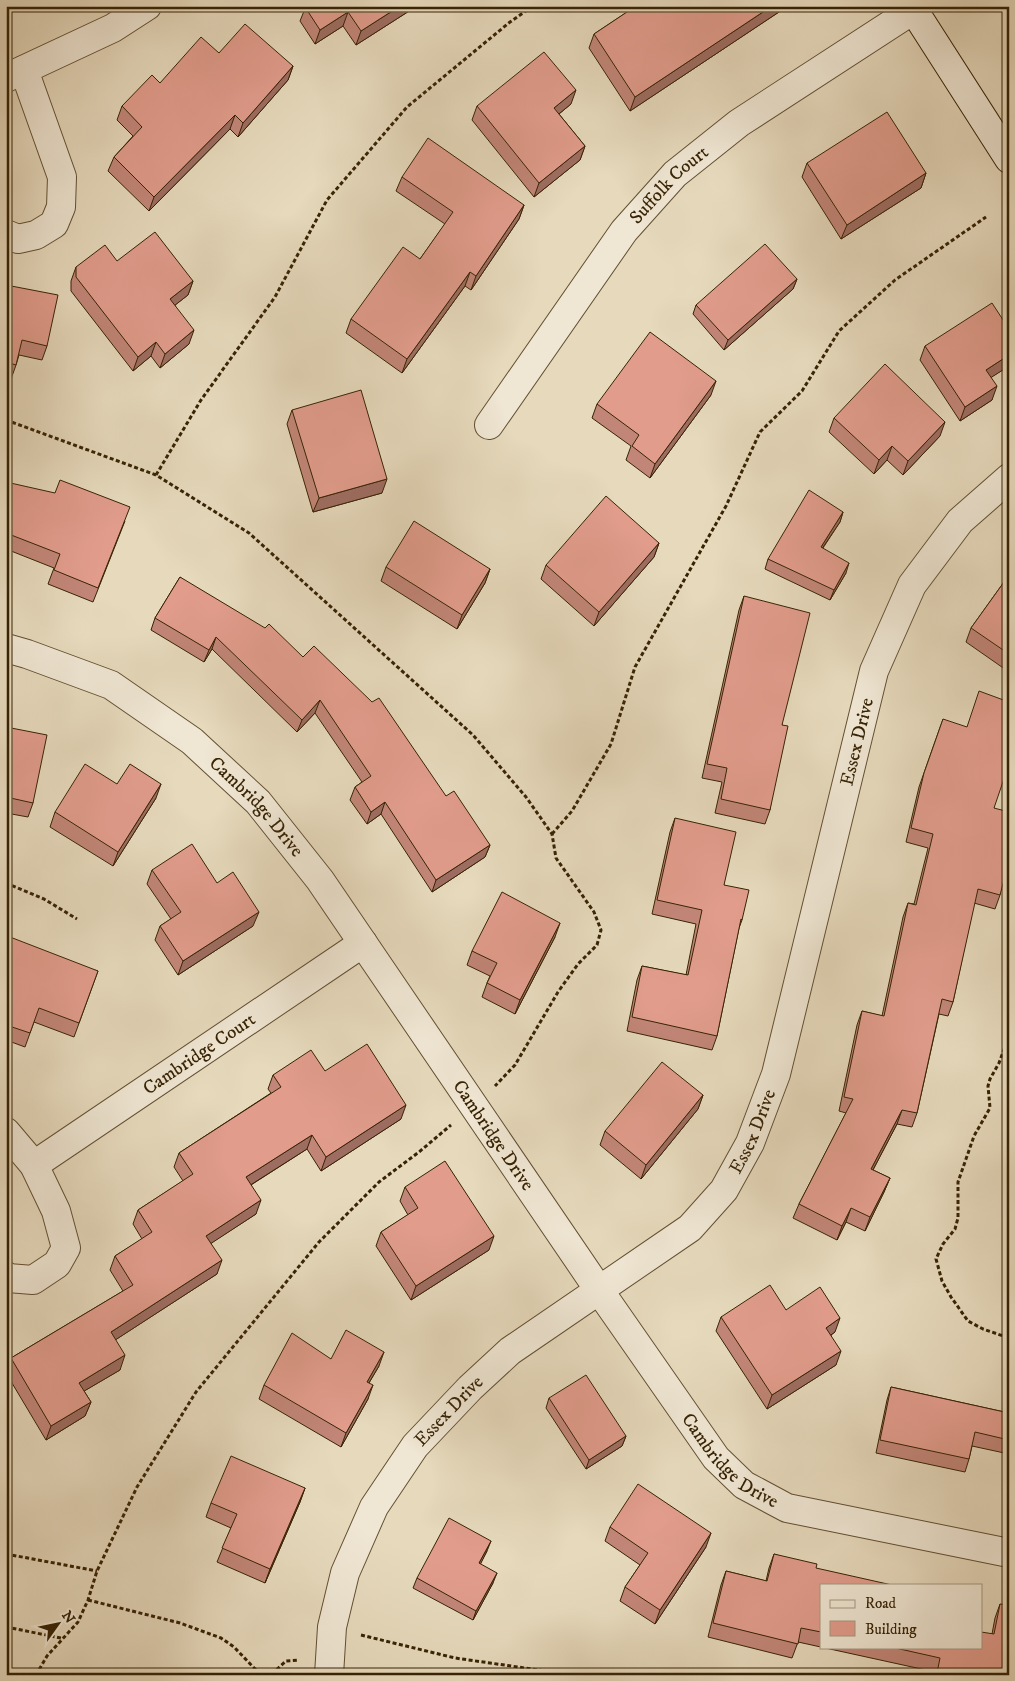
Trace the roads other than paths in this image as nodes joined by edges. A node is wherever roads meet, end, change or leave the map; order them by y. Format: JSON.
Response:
{"nodes":[{"id":1,"x":147,"y":6,"type":"edge"},
{"id":2,"x":912,"y":8,"type":"edge"},
{"id":3,"x":15,"y":74,"type":"edge"},
{"id":4,"x":1009,"y":160,"type":"edge"},
{"id":5,"x":6,"y":234,"type":"edge"},
{"id":6,"x":489,"y":425,"type":"dead end"},
{"id":7,"x":1009,"y":478,"type":"edge"},
{"id":8,"x":6,"y":648,"type":"edge"},
{"id":9,"x":363,"y":943,"type":"junction"},
{"id":10,"x":6,"y":1132,"type":"edge"},
{"id":11,"x":34,"y":1165,"type":"junction"},
{"id":12,"x":6,"y":1276,"type":"edge"},
{"id":13,"x":599,"y":1290,"type":"junction"},
{"id":14,"x":1009,"y":1553,"type":"edge"},
{"id":15,"x":329,"y":1670,"type":"edge"}],
"edges":[{"from":1,"to":3,"type":"street"},
{"from":2,"to":4,"type":"street"},
{"from":2,"to":6,"type":"street","name":"Suffolk Court"},
{"from":3,"to":5,"type":"street"},
{"from":7,"to":13,"type":"street","name":"Essex Drive"},
{"from":8,"to":9,"type":"street","name":"Cambridge Drive"},
{"from":9,"to":11,"type":"street","name":"Cambridge Court"},
{"from":9,"to":13,"type":"street","name":"Cambridge Drive"},
{"from":10,"to":11,"type":"street"},
{"from":11,"to":12,"type":"street"},
{"from":13,"to":14,"type":"street","name":"Cambridge Drive"},
{"from":13,"to":15,"type":"street","name":"Essex Drive"}]}
